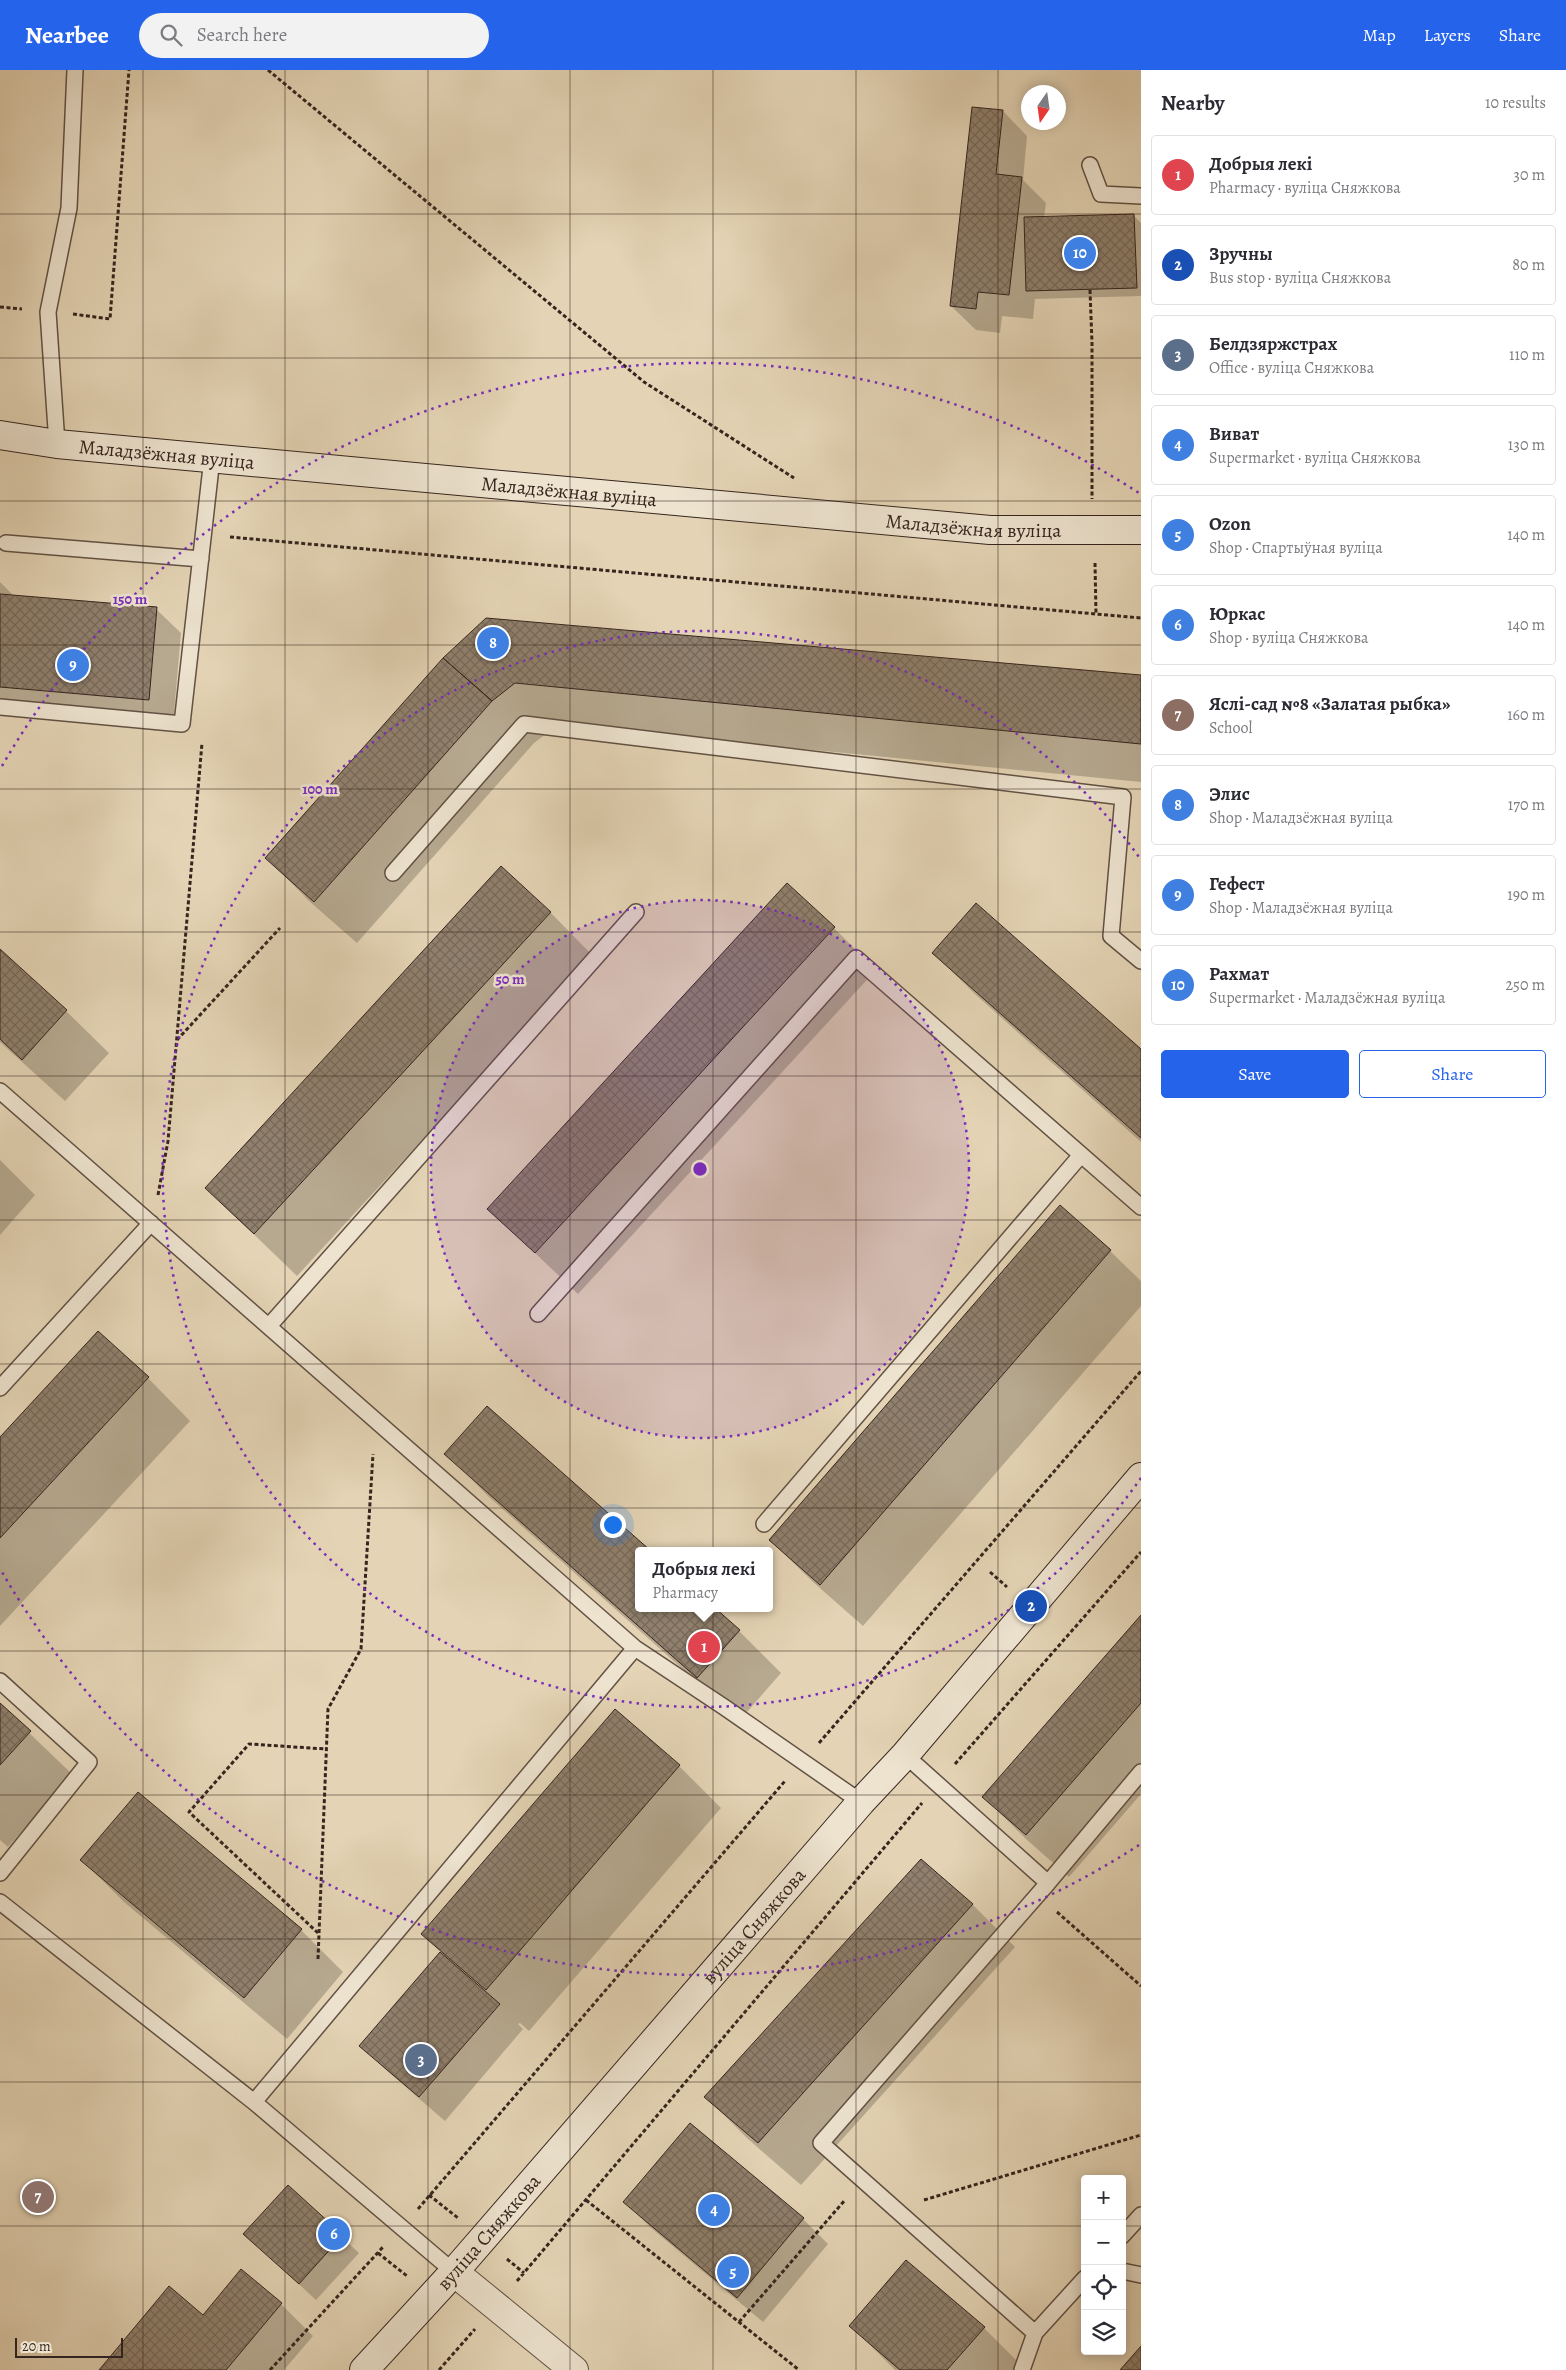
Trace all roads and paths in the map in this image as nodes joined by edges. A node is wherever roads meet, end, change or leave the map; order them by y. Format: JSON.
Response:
{"nodes":[{"id":1,"x":76,"y":70,"type":"edge"},
{"id":2,"x":129,"y":70,"type":"edge"},
{"id":3,"x":268,"y":70,"type":"edge"},
{"id":4,"x":1090,"y":165,"type":"dead end"},
{"id":5,"x":1141,"y":196,"type":"edge"},
{"id":6,"x":1090,"y":290,"type":"dead end"},
{"id":7,"x":110,"y":319,"type":"dead end"},
{"id":8,"x":0,"y":435,"type":"edge"},
{"id":9,"x":57,"y":444,"type":"junction"},
{"id":10,"x":212,"y":458,"type":"junction"},
{"id":11,"x":801,"y":483,"type":"dead end"},
{"id":12,"x":1094,"y":530,"type":"junction"},
{"id":13,"x":1141,"y":530,"type":"edge"},
{"id":14,"x":239,"y":538,"type":"dead end"},
{"id":15,"x":6,"y":543,"type":"dead end"},
{"id":16,"x":201,"y":559,"type":"junction"},
{"id":17,"x":1096,"y":614,"type":"junction"},
{"id":18,"x":1141,"y":618,"type":"edge"},
{"id":19,"x":0,"y":707,"type":"edge"},
{"id":20,"x":182,"y":724,"type":"junction"},
{"id":21,"x":393,"y":873,"type":"dead end"},
{"id":22,"x":636,"y":912,"type":"dead end"},
{"id":23,"x":280,"y":928,"type":"dead end"},
{"id":24,"x":1141,"y":961,"type":"edge"},
{"id":25,"x":177,"y":1041,"type":"junction"},
{"id":26,"x":0,"y":1091,"type":"edge"},
{"id":27,"x":1081,"y":1155,"type":"junction"},
{"id":28,"x":1141,"y":1208,"type":"edge"},
{"id":29,"x":151,"y":1223,"type":"junction"},
{"id":30,"x":538,"y":1314,"type":"dead end"},
{"id":31,"x":269,"y":1326,"type":"junction"},
{"id":32,"x":1141,"y":1371,"type":"edge"},
{"id":33,"x":0,"y":1388,"type":"edge"},
{"id":34,"x":375,"y":1420,"type":"junction"},
{"id":35,"x":1141,"y":1477,"type":"edge"},
{"id":36,"x":764,"y":1524,"type":"dead end"},
{"id":37,"x":1141,"y":1552,"type":"edge"},
{"id":38,"x":635,"y":1648,"type":"junction"},
{"id":39,"x":0,"y":1681,"type":"edge"},
{"id":40,"x":326,"y":1749,"type":"junction"},
{"id":41,"x":905,"y":1755,"type":"junction"},
{"id":42,"x":802,"y":1762,"type":"junction"},
{"id":43,"x":1141,"y":1772,"type":"edge"},
{"id":44,"x":938,"y":1784,"type":"junction"},
{"id":45,"x":861,"y":1802,"type":"junction"},
{"id":46,"x":0,"y":1873,"type":"edge"},
{"id":47,"x":1048,"y":1883,"type":"junction"},
{"id":48,"x":1038,"y":1894,"type":"junction"},
{"id":49,"x":0,"y":1902,"type":"edge"},
{"id":50,"x":319,"y":1933,"type":"junction"},
{"id":51,"x":318,"y":1959,"type":"dead end"},
{"id":52,"x":1141,"y":1986,"type":"edge"},
{"id":53,"x":254,"y":2102,"type":"junction"},
{"id":54,"x":1141,"y":2135,"type":"edge"},
{"id":55,"x":862,"y":2180,"type":"junction"},
{"id":56,"x":586,"y":2200,"type":"junction"},
{"id":57,"x":895,"y":2209,"type":"junction"},
{"id":58,"x":1141,"y":2216,"type":"edge"},
{"id":59,"x":401,"y":2227,"type":"junction"},
{"id":60,"x":1126,"y":2232,"type":"edge"},
{"id":61,"x":454,"y":2272,"type":"junction"},
{"id":62,"x":1126,"y":2272,"type":"edge"},
{"id":63,"x":1141,"y":2275,"type":"edge"},
{"id":64,"x":1081,"y":2282,"type":"edge"},
{"id":65,"x":496,"y":2306,"type":"junction"},
{"id":66,"x":738,"y":2322,"type":"junction"},
{"id":67,"x":1035,"y":2333,"type":"junction"},
{"id":68,"x":270,"y":2370,"type":"edge"},
{"id":69,"x":364,"y":2370,"type":"edge"},
{"id":70,"x":439,"y":2370,"type":"edge"},
{"id":71,"x":574,"y":2370,"type":"edge"},
{"id":72,"x":799,"y":2370,"type":"edge"},
{"id":73,"x":1022,"y":2370,"type":"edge"}],
"edges":[{"from":1,"to":9,"type":"lane"},
{"from":2,"to":7,"type":"path"},
{"from":3,"to":11,"type":"path"},
{"from":4,"to":5,"type":"lane"},
{"from":6,"to":12,"type":"path"},
{"from":8,"to":9,"type":"street","name":"Маладзёжная вуліца"},
{"from":9,"to":10,"type":"street","name":"Маладзёжная вуліца"},
{"from":10,"to":12,"type":"street","name":"Маладзёжная вуліца"},
{"from":10,"to":16,"type":"lane"},
{"from":12,"to":13,"type":"street","name":"Маладзёжная вуліца"},
{"from":12,"to":17,"type":"path"},
{"from":14,"to":17,"type":"path"},
{"from":15,"to":16,"type":"lane"},
{"from":16,"to":20,"type":"lane"},
{"from":17,"to":18,"type":"path"},
{"from":19,"to":20,"type":"lane"},
{"from":20,"to":25,"type":"path"},
{"from":21,"to":24,"type":"lane"},
{"from":22,"to":31,"type":"lane"},
{"from":23,"to":25,"type":"path"},
{"from":25,"to":29,"type":"path"},
{"from":26,"to":29,"type":"lane"},
{"from":27,"to":28,"type":"lane"},
{"from":27,"to":30,"type":"lane"},
{"from":27,"to":36,"type":"lane"},
{"from":29,"to":31,"type":"lane"},
{"from":29,"to":33,"type":"lane"},
{"from":31,"to":34,"type":"lane"},
{"from":32,"to":42,"type":"path"},
{"from":34,"to":38,"type":"lane"},
{"from":34,"to":40,"type":"path"},
{"from":35,"to":41,"type":"street","name":"вуліца Сняжкова"},
{"from":37,"to":44,"type":"path"},
{"from":38,"to":42,"type":"lane"},
{"from":38,"to":53,"type":"lane"},
{"from":39,"to":46,"type":"lane"},
{"from":40,"to":50,"type":"path"},
{"from":40,"to":50,"type":"path"},
{"from":41,"to":44,"type":"lane"},
{"from":41,"to":45,"type":"street","name":"вуліца Сняжкова"},
{"from":42,"to":45,"type":"lane"},
{"from":42,"to":59,"type":"path"},
{"from":43,"to":47,"type":"lane"},
{"from":44,"to":47,"type":"lane"},
{"from":44,"to":56,"type":"path"},
{"from":45,"to":61,"type":"street","name":"вуліца Сняжкова"},
{"from":47,"to":48,"type":"lane"},
{"from":48,"to":52,"type":"path"},
{"from":48,"to":55,"type":"lane"},
{"from":49,"to":53,"type":"lane"},
{"from":50,"to":51,"type":"path"},
{"from":53,"to":59,"type":"lane"},
{"from":54,"to":57,"type":"path"},
{"from":55,"to":57,"type":"lane"},
{"from":55,"to":66,"type":"path"},
{"from":56,"to":65,"type":"path"},
{"from":56,"to":66,"type":"path"},
{"from":57,"to":67,"type":"lane"},
{"from":58,"to":60,"type":"lane"},
{"from":59,"to":61,"type":"lane"},
{"from":59,"to":68,"type":"path"},
{"from":61,"to":65,"type":"street"},
{"from":61,"to":69,"type":"street","name":"вуліца Сняжкова"},
{"from":62,"to":63,"type":"lane"},
{"from":64,"to":67,"type":"lane"},
{"from":65,"to":70,"type":"path"},
{"from":65,"to":71,"type":"street"},
{"from":66,"to":72,"type":"path"},
{"from":67,"to":73,"type":"lane"}]}
